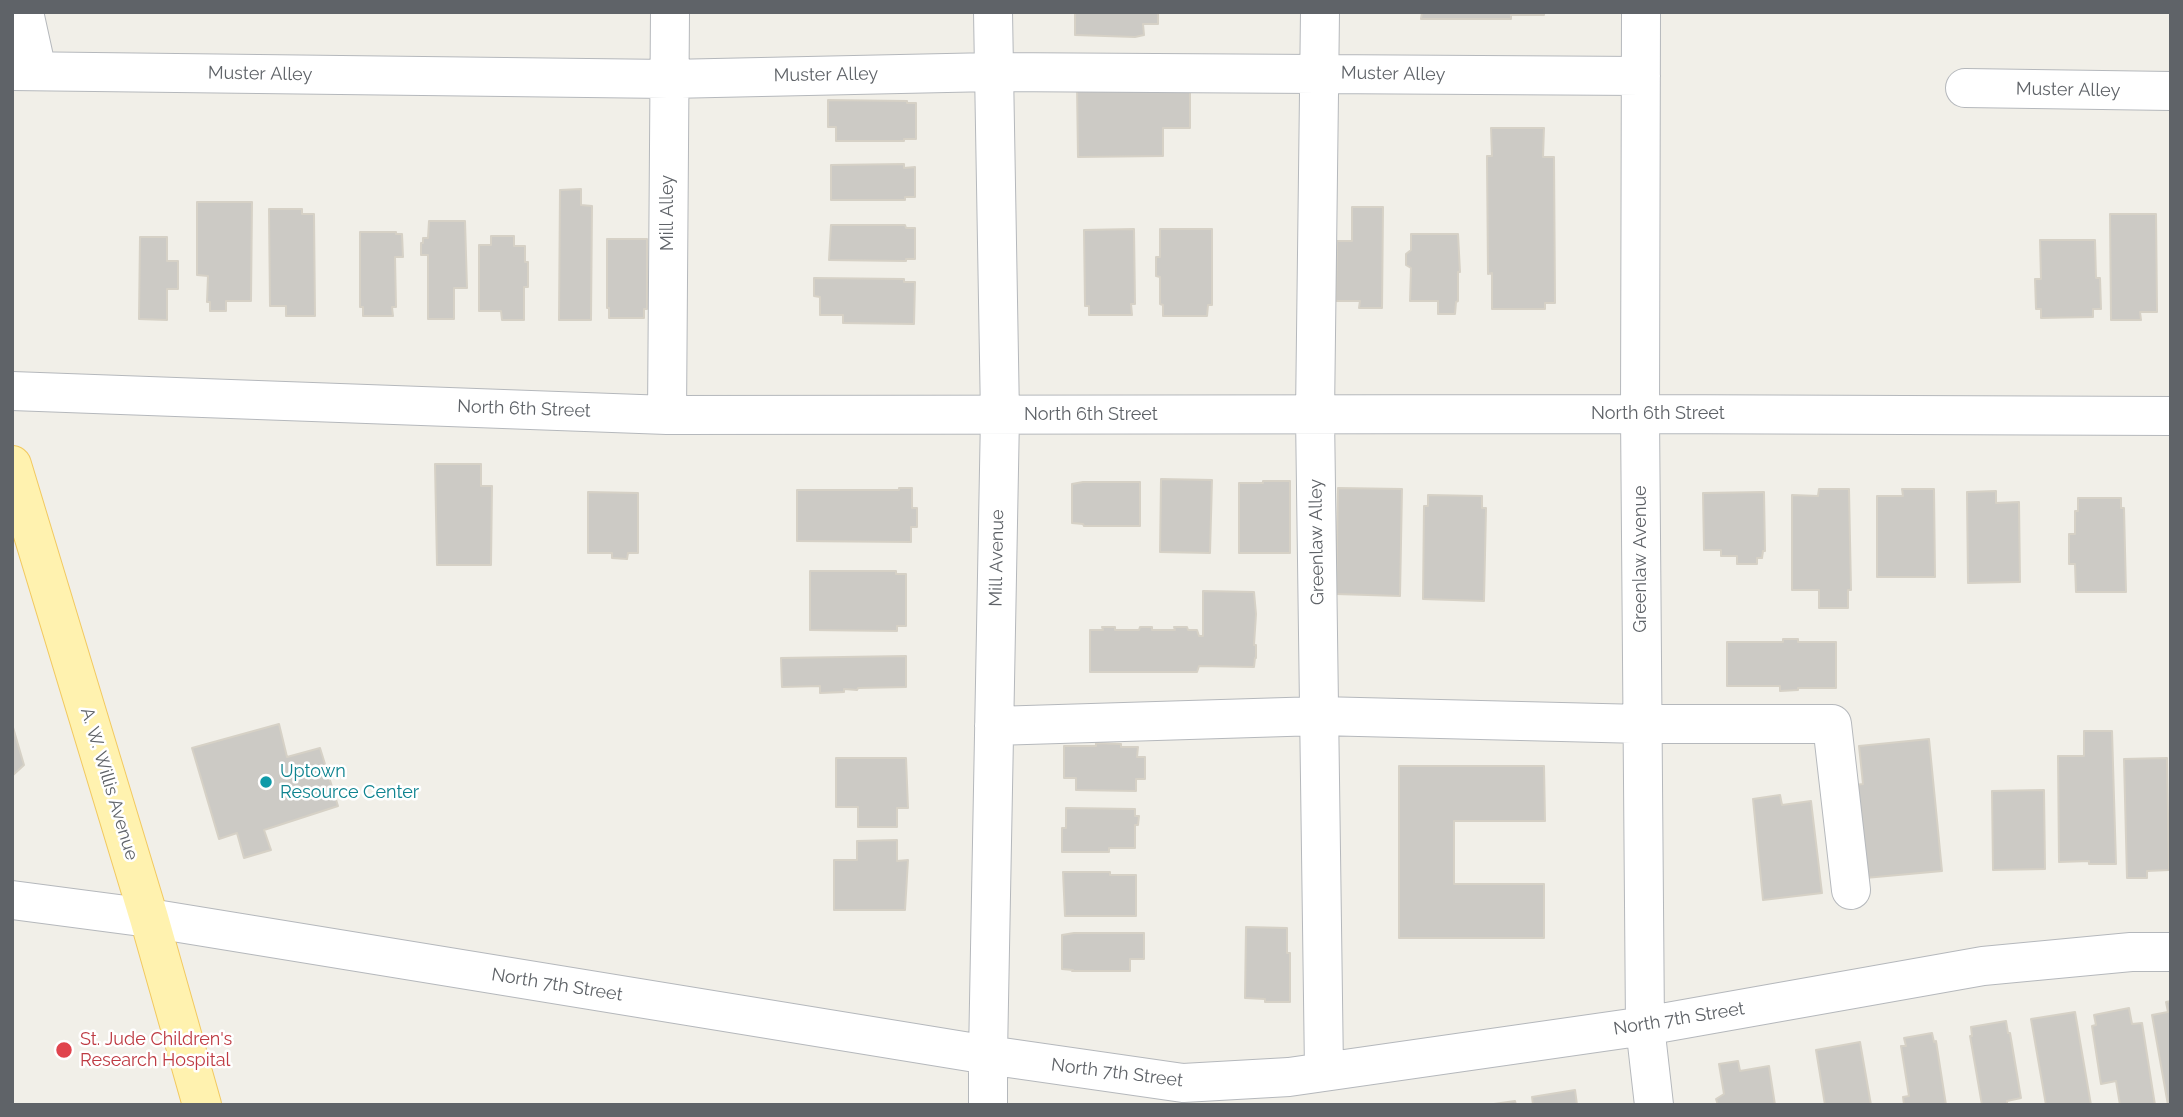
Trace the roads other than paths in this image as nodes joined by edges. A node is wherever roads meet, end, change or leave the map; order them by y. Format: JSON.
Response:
{"nodes":[{"id":1,"x":24,"y":12,"type":"edge"},
{"id":2,"x":670,"y":12,"type":"edge"},
{"id":3,"x":993,"y":12,"type":"edge"},
{"id":4,"x":1320,"y":12,"type":"edge"},
{"id":5,"x":1641,"y":12,"type":"edge"},
{"id":6,"x":24,"y":71,"type":"edge"},
{"id":7,"x":993,"y":72,"type":"junction"},
{"id":8,"x":1320,"y":73,"type":"junction"},
{"id":9,"x":1641,"y":76,"type":"junction"},
{"id":10,"x":669,"y":79,"type":"junction"},
{"id":11,"x":1965,"y":88,"type":"dead end"},
{"id":12,"x":2171,"y":91,"type":"edge"},
{"id":13,"x":12,"y":391,"type":"edge"},
{"id":14,"x":1640,"y":414,"type":"junction"},
{"id":15,"x":667,"y":415,"type":"junction"},
{"id":16,"x":1315,"y":415,"type":"junction"},
{"id":17,"x":1000,"y":416,"type":"junction"},
{"id":18,"x":2171,"y":416,"type":"edge"},
{"id":19,"x":12,"y":465,"type":"edge"},
{"id":20,"x":1319,"y":716,"type":"junction"},
{"id":21,"x":1642,"y":724,"type":"junction"},
{"id":22,"x":994,"y":726,"type":"junction"},
{"id":23,"x":1851,"y":890,"type":"dead end"},
{"id":24,"x":12,"y":900,"type":"edge"},
{"id":25,"x":149,"y":918,"type":"junction"},
{"id":26,"x":2171,"y":951,"type":"edge"},
{"id":27,"x":1645,"y":1026,"type":"junction"},
{"id":28,"x":988,"y":1055,"type":"junction"},
{"id":29,"x":1324,"y":1071,"type":"junction"},
{"id":30,"x":1228,"y":1092,"type":"edge"},
{"id":31,"x":202,"y":1105,"type":"edge"},
{"id":32,"x":988,"y":1105,"type":"edge"},
{"id":33,"x":1654,"y":1105,"type":"edge"}],
"edges":[{"from":1,"to":6,"type":"street"},
{"from":2,"to":10,"type":"street","name":"Mill Alley"},
{"from":3,"to":7,"type":"street","name":"Mill Avenue"},
{"from":4,"to":8,"type":"street","name":"Greenlaw Alley"},
{"from":5,"to":9,"type":"street","name":"Greenlaw Avenue"},
{"from":6,"to":10,"type":"street","name":"Muster Alley"},
{"from":7,"to":8,"type":"street","name":"Muster Alley"},
{"from":7,"to":10,"type":"street","name":"Muster Alley"},
{"from":7,"to":17,"type":"street","name":"Mill Avenue"},
{"from":8,"to":9,"type":"street","name":"Muster Alley"},
{"from":8,"to":16,"type":"street","name":"Greenlaw Alley"},
{"from":9,"to":14,"type":"street","name":"Greenlaw Avenue"},
{"from":10,"to":15,"type":"street","name":"Mill Alley"},
{"from":11,"to":12,"type":"street","name":"Muster Alley"},
{"from":13,"to":15,"type":"street","name":"North 6th Street"},
{"from":14,"to":16,"type":"street","name":"North 6th Street"},
{"from":14,"to":18,"type":"street","name":"North 6th Street"},
{"from":14,"to":21,"type":"street","name":"Greenlaw Avenue"},
{"from":15,"to":17,"type":"street","name":"North 6th Street"},
{"from":16,"to":17,"type":"street","name":"North 6th Street"},
{"from":16,"to":20,"type":"street","name":"Greenlaw Alley"},
{"from":17,"to":22,"type":"street","name":"Mill Avenue"},
{"from":19,"to":25,"type":"main road","name":"A. W. Willis Avenue"},
{"from":20,"to":21,"type":"street"},
{"from":20,"to":22,"type":"street"},
{"from":20,"to":29,"type":"street","name":"Greenlaw Alley"},
{"from":21,"to":23,"type":"street"},
{"from":21,"to":27,"type":"street","name":"Greenlaw Avenue"},
{"from":22,"to":28,"type":"street","name":"Mill Avenue"},
{"from":24,"to":25,"type":"street","name":"North 7th Street"},
{"from":25,"to":28,"type":"street","name":"North 7th Street"},
{"from":25,"to":31,"type":"main road","name":"A. W. Willis Avenue"},
{"from":26,"to":27,"type":"street","name":"North 7th Street"},
{"from":27,"to":29,"type":"street","name":"North 7th Street"},
{"from":27,"to":33,"type":"street","name":"Greenlaw Avenue"},
{"from":28,"to":30,"type":"street","name":"North 7th Street"},
{"from":28,"to":32,"type":"street","name":"Mill Avenue"},
{"from":29,"to":30,"type":"street","name":"North 7th Street"}]}
